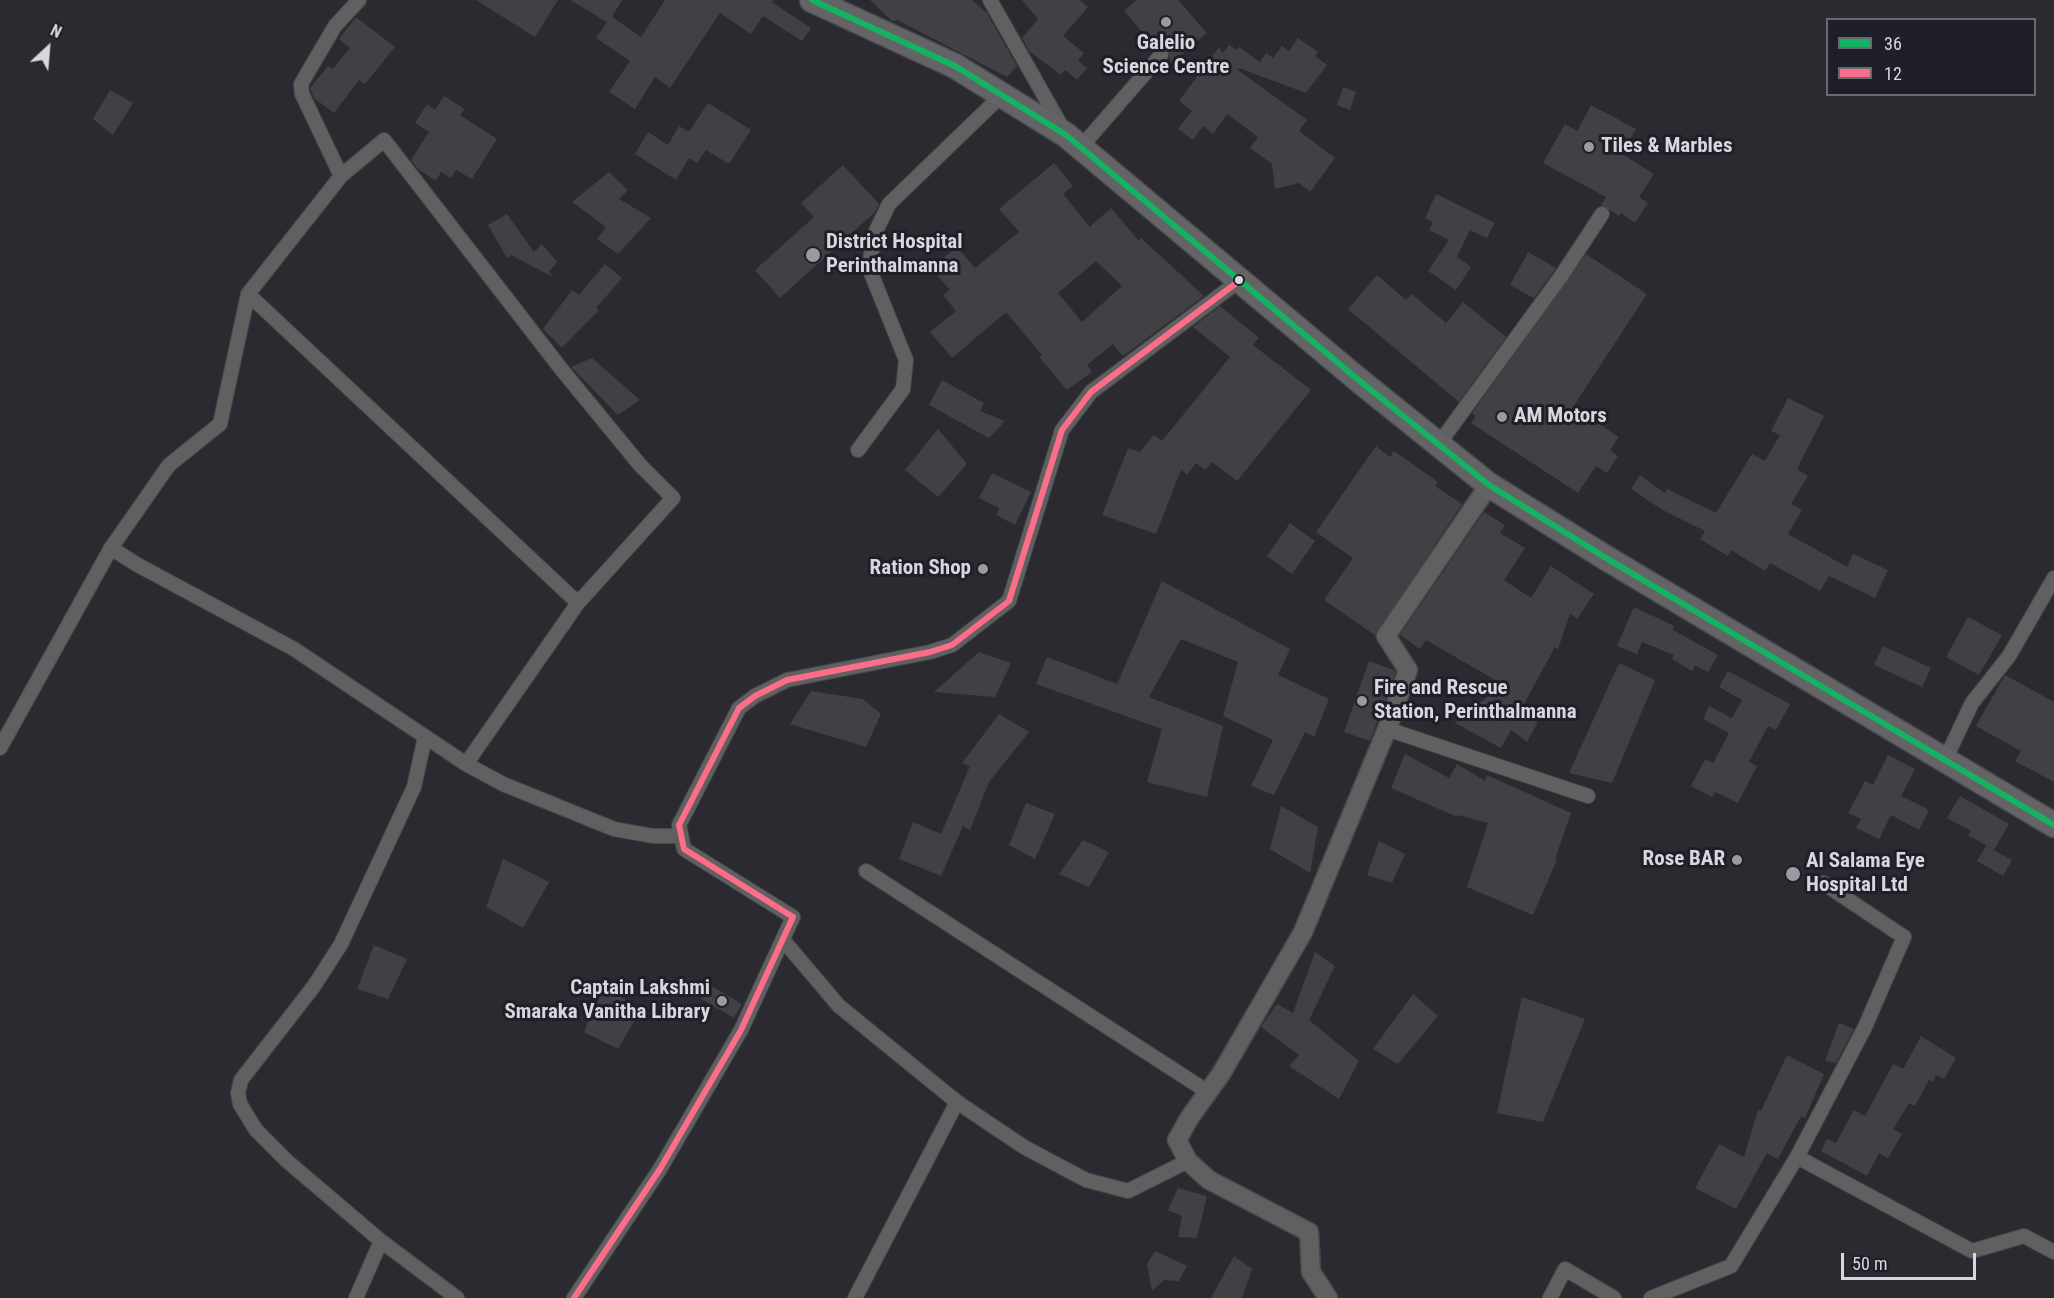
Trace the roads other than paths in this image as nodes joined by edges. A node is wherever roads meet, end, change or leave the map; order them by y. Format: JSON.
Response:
{"nodes":[{"id":1,"x":359,"y":0,"type":"edge"},
{"id":2,"x":813,"y":0,"type":"edge"},
{"id":3,"x":990,"y":0,"type":"edge"},
{"id":4,"x":1161,"y":55,"type":"dead end"},
{"id":5,"x":1002,"y":95,"type":"junction"},
{"id":6,"x":1074,"y":141,"type":"junction"},
{"id":7,"x":341,"y":176,"type":"junction"},
{"id":8,"x":1602,"y":214,"type":"dead end"},
{"id":9,"x":1239,"y":281,"type":"junction"},
{"id":10,"x":248,"y":294,"type":"junction"},
{"id":11,"x":1438,"y":444,"type":"junction"},
{"id":12,"x":858,"y":450,"type":"dead end"},
{"id":13,"x":1489,"y":485,"type":"junction"},
{"id":14,"x":111,"y":548,"type":"junction"},
{"id":15,"x":2054,"y":578,"type":"edge"},
{"id":16,"x":578,"y":603,"type":"junction"},
{"id":17,"x":0,"y":718,"type":"edge"},
{"id":18,"x":13,"y":725,"type":"junction"},
{"id":19,"x":1387,"y":729,"type":"junction"},
{"id":20,"x":425,"y":736,"type":"junction"},
{"id":21,"x":0,"y":748,"type":"edge"},
{"id":22,"x":1944,"y":760,"type":"junction"},
{"id":23,"x":466,"y":764,"type":"junction"},
{"id":24,"x":1588,"y":796,"type":"dead end"},
{"id":25,"x":2054,"y":825,"type":"edge"},
{"id":26,"x":681,"y":836,"type":"junction"},
{"id":27,"x":866,"y":871,"type":"dead end"},
{"id":28,"x":1823,"y":883,"type":"dead end"},
{"id":29,"x":783,"y":940,"type":"junction"},
{"id":30,"x":1208,"y":1092,"type":"junction"},
{"id":31,"x":957,"y":1102,"type":"junction"},
{"id":32,"x":1797,"y":1156,"type":"junction"},
{"id":33,"x":1188,"y":1161,"type":"junction"},
{"id":34,"x":381,"y":1241,"type":"junction"},
{"id":35,"x":2054,"y":1252,"type":"edge"},
{"id":36,"x":356,"y":1298,"type":"edge"},
{"id":37,"x":457,"y":1298,"type":"edge"},
{"id":38,"x":574,"y":1298,"type":"edge"},
{"id":39,"x":855,"y":1298,"type":"edge"},
{"id":40,"x":1328,"y":1298,"type":"edge"},
{"id":41,"x":1550,"y":1298,"type":"edge"},
{"id":42,"x":1614,"y":1298,"type":"edge"},
{"id":43,"x":1651,"y":1298,"type":"edge"}],
"edges":[{"from":1,"to":7,"type":"street"},
{"from":2,"to":5,"type":"highway"},
{"from":3,"to":6,"type":"street"},
{"from":4,"to":6,"type":"street"},
{"from":5,"to":6,"type":"highway"},
{"from":5,"to":12,"type":"street"},
{"from":6,"to":9,"type":"highway"},
{"from":7,"to":10,"type":"street"},
{"from":7,"to":16,"type":"street"},
{"from":8,"to":11,"type":"street"},
{"from":9,"to":11,"type":"highway"},
{"from":9,"to":26,"type":"street"},
{"from":10,"to":14,"type":"street"},
{"from":10,"to":16,"type":"street"},
{"from":11,"to":13,"type":"highway"},
{"from":13,"to":19,"type":"street"},
{"from":13,"to":22,"type":"highway"},
{"from":14,"to":18,"type":"street"},
{"from":14,"to":20,"type":"street"},
{"from":15,"to":22,"type":"street"},
{"from":16,"to":23,"type":"street"},
{"from":17,"to":18,"type":"street"},
{"from":18,"to":21,"type":"street"},
{"from":19,"to":24,"type":"street"},
{"from":19,"to":30,"type":"street"},
{"from":20,"to":23,"type":"street"},
{"from":20,"to":34,"type":"street"},
{"from":22,"to":25,"type":"highway"},
{"from":23,"to":26,"type":"street"},
{"from":26,"to":29,"type":"street"},
{"from":27,"to":30,"type":"street"},
{"from":28,"to":32,"type":"street"},
{"from":29,"to":31,"type":"street"},
{"from":29,"to":38,"type":"street"},
{"from":30,"to":33,"type":"street"},
{"from":31,"to":33,"type":"street"},
{"from":31,"to":39,"type":"street"},
{"from":32,"to":35,"type":"street"},
{"from":32,"to":43,"type":"street"},
{"from":33,"to":40,"type":"street"},
{"from":34,"to":36,"type":"street"},
{"from":34,"to":37,"type":"street"},
{"from":41,"to":42,"type":"street"}]}
